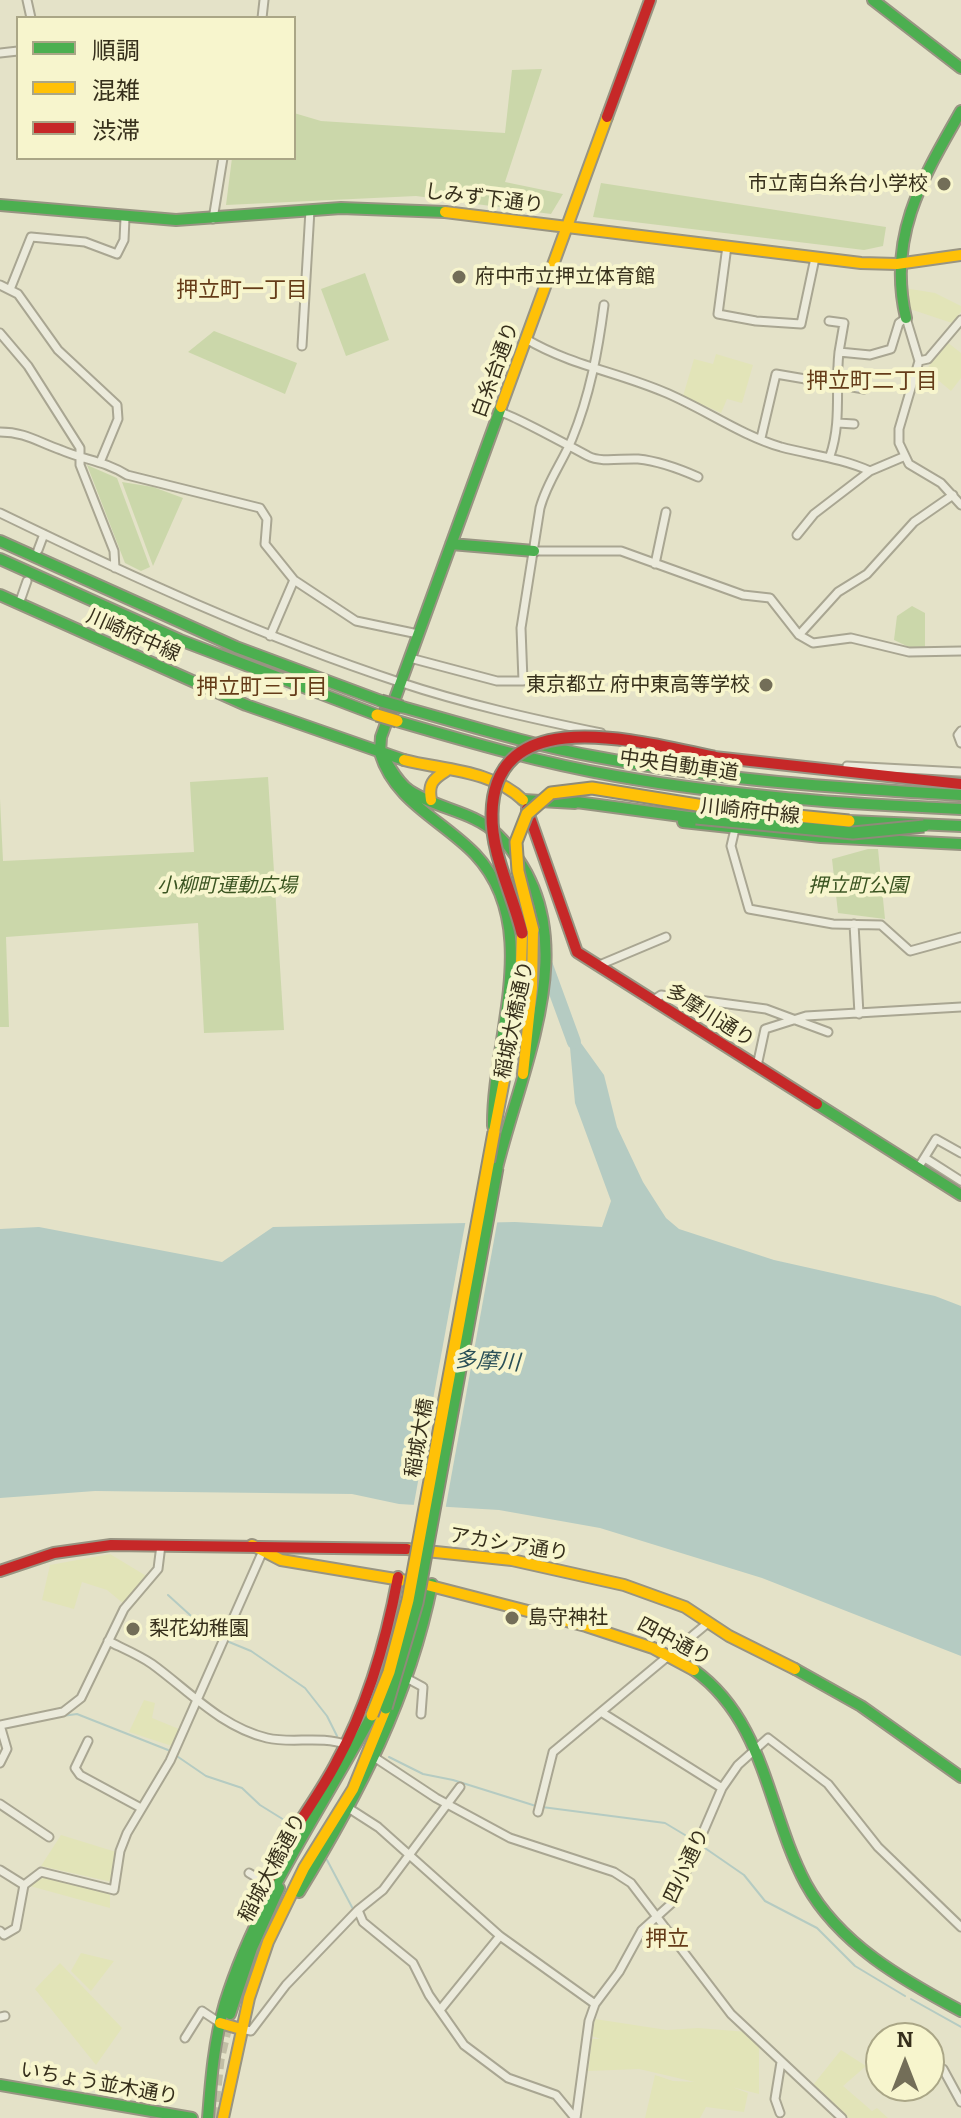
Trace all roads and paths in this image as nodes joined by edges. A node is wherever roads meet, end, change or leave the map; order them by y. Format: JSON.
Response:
{"nodes":[{"id":1,"x":650,"y":0,"type":"edge"},
{"id":2,"x":873,"y":0,"type":"edge"},
{"id":3,"x":961,"y":68,"type":"edge"},
{"id":4,"x":961,"y":111,"type":"edge"},
{"id":5,"x":223,"y":160,"type":"edge"},
{"id":6,"x":0,"y":205,"type":"edge"},
{"id":7,"x":310,"y":210,"type":"junction"},
{"id":8,"x":125,"y":218,"type":"junction"},
{"id":9,"x":213,"y":219,"type":"junction"},
{"id":10,"x":567,"y":227,"type":"junction"},
{"id":11,"x":727,"y":246,"type":"junction"},
{"id":12,"x":961,"y":255,"type":"edge"},
{"id":13,"x":815,"y":258,"type":"junction"},
{"id":14,"x":897,"y":264,"type":"junction"},
{"id":15,"x":0,"y":285,"type":"edge"},
{"id":16,"x":11,"y":287,"type":"junction"},
{"id":17,"x":604,"y":305,"type":"dead end"},
{"id":18,"x":906,"y":318,"type":"junction"},
{"id":19,"x":961,"y":320,"type":"edge"},
{"id":20,"x":829,"y":321,"type":"dead end"},
{"id":21,"x":0,"y":333,"type":"edge"},
{"id":22,"x":526,"y":339,"type":"junction"},
{"id":23,"x":302,"y":346,"type":"dead end"},
{"id":24,"x":839,"y":352,"type":"junction"},
{"id":25,"x":919,"y":361,"type":"junction"},
{"id":26,"x":595,"y":367,"type":"junction"},
{"id":27,"x":835,"y":384,"type":"junction"},
{"id":28,"x":864,"y":389,"type":"dead end"},
{"id":29,"x":499,"y":412,"type":"junction"},
{"id":30,"x":838,"y":423,"type":"junction"},
{"id":31,"x":854,"y":424,"type":"dead end"},
{"id":32,"x":0,"y":432,"type":"edge"},
{"id":33,"x":761,"y":438,"type":"junction"},
{"id":34,"x":570,"y":444,"type":"junction"},
{"id":35,"x":80,"y":456,"type":"junction"},
{"id":36,"x":830,"y":456,"type":"junction"},
{"id":37,"x":903,"y":457,"type":"junction"},
{"id":38,"x":101,"y":460,"type":"junction"},
{"id":39,"x":870,"y":471,"type":"junction"},
{"id":40,"x":698,"y":477,"type":"dead end"},
{"id":41,"x":953,"y":495,"type":"junction"},
{"id":42,"x":961,"y":505,"type":"edge"},
{"id":43,"x":666,"y":512,"type":"dead end"},
{"id":44,"x":0,"y":513,"type":"edge"},
{"id":45,"x":44,"y":534,"type":"junction"},
{"id":46,"x":797,"y":535,"type":"dead end"},
{"id":47,"x":0,"y":541,"type":"edge"},
{"id":48,"x":451,"y":544,"type":"junction"},
{"id":49,"x":38,"y":550,"type":"dead end"},
{"id":50,"x":534,"y":551,"type":"junction"},
{"id":51,"x":0,"y":559,"type":"edge"},
{"id":52,"x":655,"y":564,"type":"junction"},
{"id":53,"x":115,"y":568,"type":"junction"},
{"id":54,"x":294,"y":580,"type":"junction"},
{"id":55,"x":27,"y":581,"type":"dead end"},
{"id":56,"x":0,"y":595,"type":"edge"},
{"id":57,"x":19,"y":604,"type":"junction"},
{"id":58,"x":418,"y":634,"type":"junction"},
{"id":59,"x":799,"y":635,"type":"junction"},
{"id":60,"x":270,"y":636,"type":"junction"},
{"id":61,"x":961,"y":651,"type":"edge"},
{"id":62,"x":410,"y":658,"type":"junction"},
{"id":63,"x":400,"y":683,"type":"junction"},
{"id":64,"x":961,"y":731,"type":"edge"},
{"id":65,"x":961,"y":743,"type":"edge"},
{"id":66,"x":380,"y":753,"type":"junction"},
{"id":67,"x":446,"y":771,"type":"junction"},
{"id":68,"x":961,"y":772,"type":"edge"},
{"id":69,"x":961,"y":784,"type":"edge"},
{"id":70,"x":961,"y":795,"type":"edge"},
{"id":71,"x":431,"y":800,"type":"junction"},
{"id":72,"x":523,"y":800,"type":"junction"},
{"id":73,"x":569,"y":801,"type":"junction"},
{"id":74,"x":961,"y":809,"type":"edge"},
{"id":75,"x":924,"y":826,"type":"junction"},
{"id":76,"x":961,"y":826,"type":"edge"},
{"id":77,"x":735,"y":829,"type":"junction"},
{"id":78,"x":792,"y":829,"type":"junction"},
{"id":79,"x":961,"y":844,"type":"edge"},
{"id":80,"x":854,"y":924,"type":"junction"},
{"id":81,"x":666,"y":937,"type":"dead end"},
{"id":82,"x":961,"y":937,"type":"edge"},
{"id":83,"x":597,"y":966,"type":"junction"},
{"id":84,"x":652,"y":1001,"type":"junction"},
{"id":85,"x":961,"y":1007,"type":"edge"},
{"id":86,"x":859,"y":1014,"type":"junction"},
{"id":87,"x":796,"y":1018,"type":"junction"},
{"id":88,"x":828,"y":1032,"type":"dead end"},
{"id":89,"x":757,"y":1066,"type":"junction"},
{"id":90,"x":523,"y":1074,"type":"junction"},
{"id":91,"x":498,"y":1134,"type":"junction"},
{"id":92,"x":961,"y":1153,"type":"edge"},
{"id":93,"x":921,"y":1163,"type":"junction"},
{"id":94,"x":961,"y":1181,"type":"edge"},
{"id":95,"x":961,"y":1195,"type":"edge"},
{"id":96,"x":161,"y":1545,"type":"junction"},
{"id":97,"x":257,"y":1549,"type":"junction"},
{"id":98,"x":0,"y":1571,"type":"edge"},
{"id":99,"x":398,"y":1577,"type":"junction"},
{"id":100,"x":432,"y":1584,"type":"junction"},
{"id":101,"x":393,"y":1611,"type":"junction"},
{"id":102,"x":709,"y":1622,"type":"junction"},
{"id":103,"x":426,"y":1623,"type":"junction"},
{"id":104,"x":108,"y":1641,"type":"junction"},
{"id":105,"x":670,"y":1655,"type":"junction"},
{"id":106,"x":410,"y":1680,"type":"junction"},
{"id":107,"x":195,"y":1699,"type":"junction"},
{"id":108,"x":601,"y":1712,"type":"junction"},
{"id":109,"x":421,"y":1714,"type":"dead end"},
{"id":110,"x":0,"y":1725,"type":"edge"},
{"id":111,"x":88,"y":1741,"type":"dead end"},
{"id":112,"x":757,"y":1745,"type":"junction"},
{"id":113,"x":363,"y":1749,"type":"junction"},
{"id":114,"x":0,"y":1763,"type":"edge"},
{"id":115,"x":961,"y":1777,"type":"edge"},
{"id":116,"x":460,"y":1787,"type":"dead end"},
{"id":117,"x":722,"y":1788,"type":"junction"},
{"id":118,"x":0,"y":1804,"type":"edge"},
{"id":119,"x":448,"y":1805,"type":"junction"},
{"id":120,"x":141,"y":1808,"type":"junction"},
{"id":121,"x":350,"y":1809,"type":"junction"},
{"id":122,"x":538,"y":1812,"type":"dead end"},
{"id":123,"x":49,"y":1837,"type":"dead end"},
{"id":124,"x":410,"y":1854,"type":"junction"},
{"id":125,"x":0,"y":1870,"type":"edge"},
{"id":126,"x":249,"y":1873,"type":"dead end"},
{"id":127,"x":266,"y":1883,"type":"junction"},
{"id":128,"x":24,"y":1885,"type":"junction"},
{"id":129,"x":261,"y":1908,"type":"junction"},
{"id":130,"x":358,"y":1910,"type":"junction"},
{"id":131,"x":280,"y":1915,"type":"junction"},
{"id":132,"x":657,"y":1917,"type":"junction"},
{"id":133,"x":961,"y":1927,"type":"edge"},
{"id":134,"x":0,"y":1931,"type":"edge"},
{"id":135,"x":500,"y":1936,"type":"junction"},
{"id":136,"x":595,"y":2004,"type":"junction"},
{"id":137,"x":440,"y":2010,"type":"junction"},
{"id":138,"x":961,"y":2011,"type":"edge"},
{"id":139,"x":233,"y":2015,"type":"tunnel mouth"},
{"id":140,"x":220,"y":2023,"type":"junction"},
{"id":141,"x":241,"y":2029,"type":"junction"},
{"id":142,"x":185,"y":2038,"type":"dead end"},
{"id":143,"x":781,"y":2062,"type":"junction"},
{"id":144,"x":945,"y":2073,"type":"edge"},
{"id":145,"x":0,"y":2085,"type":"edge"},
{"id":146,"x":961,"y":2102,"type":"edge"},
{"id":147,"x":780,"y":2113,"type":"dead end"},
{"id":148,"x":173,"y":2116,"type":"edge"},
{"id":149,"x":192,"y":2118,"type":"edge"},
{"id":150,"x":208,"y":2118,"type":"edge"},
{"id":151,"x":223,"y":2118,"type":"edge"},
{"id":152,"x":576,"y":2118,"type":"edge"},
{"id":153,"x":842,"y":2118,"type":"edge"}],
"edges":[{"from":1,"to":10,"type":"main road","name":"白糸台通り"},
{"from":2,"to":3,"type":"main road"},
{"from":4,"to":14,"type":"main road"},
{"from":5,"to":9,"type":"street"},
{"from":6,"to":8,"type":"main road","name":"しみず下通り"},
{"from":7,"to":9,"type":"main road","name":"しみず下通り"},
{"from":7,"to":10,"type":"main road","name":"しみず下通り"},
{"from":7,"to":23,"type":"street"},
{"from":8,"to":9,"type":"main road","name":"しみず下通り"},
{"from":8,"to":16,"type":"street"},
{"from":10,"to":11,"type":"main road","name":"しみず下通り"},
{"from":10,"to":22,"type":"main road","name":"白糸台通り"},
{"from":11,"to":13,"type":"main road","name":"しみず下通り"},
{"from":11,"to":13,"type":"street"},
{"from":12,"to":14,"type":"main road","name":"しみず下通り"},
{"from":13,"to":14,"type":"main road","name":"しみず下通り"},
{"from":14,"to":18,"type":"main road"},
{"from":15,"to":16,"type":"street"},
{"from":16,"to":38,"type":"street"},
{"from":17,"to":26,"type":"street"},
{"from":18,"to":24,"type":"street"},
{"from":18,"to":25,"type":"street"},
{"from":19,"to":25,"type":"street"},
{"from":20,"to":24,"type":"street"},
{"from":21,"to":35,"type":"street"},
{"from":22,"to":26,"type":"street"},
{"from":22,"to":29,"type":"main road","name":"白糸台通り"},
{"from":24,"to":27,"type":"street"},
{"from":25,"to":37,"type":"street"},
{"from":26,"to":33,"type":"street"},
{"from":26,"to":34,"type":"street"},
{"from":27,"to":28,"type":"street"},
{"from":27,"to":30,"type":"street"},
{"from":27,"to":33,"type":"street"},
{"from":29,"to":34,"type":"street"},
{"from":29,"to":48,"type":"main road","name":"白糸台通り"},
{"from":30,"to":31,"type":"street"},
{"from":30,"to":36,"type":"street"},
{"from":32,"to":35,"type":"street"},
{"from":33,"to":36,"type":"street"},
{"from":34,"to":40,"type":"street"},
{"from":34,"to":50,"type":"street"},
{"from":35,"to":38,"type":"street"},
{"from":35,"to":53,"type":"street"},
{"from":36,"to":39,"type":"street"},
{"from":37,"to":39,"type":"street"},
{"from":37,"to":41,"type":"street"},
{"from":38,"to":54,"type":"street"},
{"from":39,"to":46,"type":"street"},
{"from":41,"to":42,"type":"street"},
{"from":41,"to":59,"type":"street"},
{"from":43,"to":52,"type":"street"},
{"from":44,"to":45,"type":"street"},
{"from":45,"to":49,"type":"street"},
{"from":45,"to":53,"type":"street"},
{"from":47,"to":70,"type":"main road","name":"中央自動車道","bridge":true},
{"from":48,"to":50,"type":"main road"},
{"from":48,"to":58,"type":"main road","name":"白糸台通り"},
{"from":50,"to":52,"type":"street"},
{"from":50,"to":62,"type":"street"},
{"from":51,"to":74,"type":"main road","name":"中央自動車道","bridge":true},
{"from":52,"to":59,"type":"street"},
{"from":53,"to":60,"type":"street"},
{"from":54,"to":58,"type":"street"},
{"from":54,"to":60,"type":"street"},
{"from":55,"to":57,"type":"street"},
{"from":56,"to":57,"type":"main road","name":"川崎府中線"},
{"from":57,"to":66,"type":"main road","name":"川崎府中線"},
{"from":58,"to":62,"type":"main road","name":"白糸台通り"},
{"from":59,"to":61,"type":"street"},
{"from":60,"to":63,"type":"street"},
{"from":62,"to":63,"type":"main road","name":"白糸台通り"},
{"from":63,"to":66,"type":"main road","name":"白糸台通り"},
{"from":63,"to":68,"type":"street"},
{"from":64,"to":65,"type":"street"},
{"from":66,"to":67,"type":"main road","name":"川崎府中線"},
{"from":66,"to":71,"type":"main road","name":"稲城大橋通り"},
{"from":66,"to":91,"type":"main road","name":"稲城大橋通り"},
{"from":67,"to":71,"type":"main road"},
{"from":67,"to":72,"type":"main road","name":"川崎府中線"},
{"from":69,"to":91,"type":"main road","bridge":true},
{"from":71,"to":90,"type":"main road","name":"稲城大橋通り"},
{"from":72,"to":73,"type":"main road","name":"川崎府中線"},
{"from":72,"to":78,"type":"main road","name":"川崎府中線"},
{"from":72,"to":83,"type":"main road","name":"多摩川通り"},
{"from":73,"to":75,"type":"main road","bridge":true},
{"from":73,"to":77,"type":"main road","name":"川崎府中線"},
{"from":75,"to":76,"type":"main road"},
{"from":75,"to":90,"type":"main road","bridge":true},
{"from":77,"to":78,"type":"main road","name":"川崎府中線"},
{"from":77,"to":80,"type":"street"},
{"from":78,"to":79,"type":"main road","name":"川崎府中線"},
{"from":80,"to":82,"type":"street"},
{"from":80,"to":86,"type":"street"},
{"from":81,"to":83,"type":"street"},
{"from":83,"to":84,"type":"main road","name":"多摩川通り"},
{"from":84,"to":87,"type":"street"},
{"from":84,"to":89,"type":"main road","name":"多摩川通り"},
{"from":85,"to":86,"type":"street"},
{"from":86,"to":87,"type":"street"},
{"from":87,"to":88,"type":"street"},
{"from":87,"to":89,"type":"street"},
{"from":89,"to":93,"type":"main road","name":"多摩川通り"},
{"from":90,"to":91,"type":"main road","name":"稲城大橋通り"},
{"from":91,"to":113,"type":"main road","name":"稲城大橋","bridge":true},
{"from":91,"to":113,"type":"main road","name":"稲城大橋","bridge":true},
{"from":92,"to":93,"type":"street"},
{"from":93,"to":94,"type":"street"},
{"from":93,"to":95,"type":"main road","name":"多摩川通り"},
{"from":96,"to":97,"type":"main road","name":"アカシア通り"},
{"from":96,"to":98,"type":"main road","name":"アカシア通り"},
{"from":96,"to":104,"type":"street"},
{"from":97,"to":99,"type":"main road","name":"四中通り"},
{"from":97,"to":102,"type":"main road","name":"アカシア通り"},
{"from":97,"to":107,"type":"street"},
{"from":99,"to":100,"type":"main road","name":"四中通り"},
{"from":99,"to":101,"type":"main road"},
{"from":100,"to":103,"type":"main road"},
{"from":100,"to":105,"type":"main road","name":"四中通り"},
{"from":101,"to":103,"type":"street"},
{"from":101,"to":113,"type":"main road"},
{"from":102,"to":105,"type":"street"},
{"from":102,"to":115,"type":"main road","name":"アカシア通り"},
{"from":103,"to":106,"type":"main road"},
{"from":104,"to":107,"type":"street"},
{"from":104,"to":110,"type":"street"},
{"from":105,"to":108,"type":"street"},
{"from":105,"to":112,"type":"main road","name":"四中通り"},
{"from":106,"to":109,"type":"street"},
{"from":106,"to":113,"type":"main road"},
{"from":107,"to":113,"type":"street"},
{"from":107,"to":120,"type":"street"},
{"from":108,"to":117,"type":"street"},
{"from":108,"to":122,"type":"street"},
{"from":110,"to":114,"type":"street"},
{"from":111,"to":120,"type":"street"},
{"from":112,"to":117,"type":"street","name":"四小通り"},
{"from":112,"to":133,"type":"street"},
{"from":112,"to":138,"type":"main road","name":"四中通り"},
{"from":113,"to":119,"type":"street"},
{"from":113,"to":121,"type":"main road"},
{"from":113,"to":127,"type":"main road"},
{"from":113,"to":129,"type":"main road"},
{"from":113,"to":131,"type":"main road"},
{"from":113,"to":139,"type":"main road","name":"稲城大橋通り"},
{"from":116,"to":119,"type":"street"},
{"from":117,"to":132,"type":"street","name":"四小通り"},
{"from":118,"to":123,"type":"street"},
{"from":119,"to":124,"type":"street"},
{"from":119,"to":132,"type":"street"},
{"from":120,"to":128,"type":"street"},
{"from":121,"to":124,"type":"street"},
{"from":121,"to":131,"type":"main road"},
{"from":124,"to":130,"type":"street"},
{"from":124,"to":135,"type":"street"},
{"from":125,"to":128,"type":"street"},
{"from":126,"to":127,"type":"street"},
{"from":127,"to":129,"type":"main road"},
{"from":128,"to":134,"type":"street"},
{"from":129,"to":140,"type":"main road"},
{"from":130,"to":137,"type":"street"},
{"from":130,"to":141,"type":"street"},
{"from":131,"to":141,"type":"main road"},
{"from":132,"to":136,"type":"street","name":"四小通り"},
{"from":132,"to":143,"type":"street"},
{"from":135,"to":136,"type":"street"},
{"from":135,"to":137,"type":"street"},
{"from":136,"to":152,"type":"street","name":"四小通り"},
{"from":137,"to":152,"type":"street"},
{"from":140,"to":141,"type":"main road"},
{"from":140,"to":142,"type":"street"},
{"from":140,"to":150,"type":"main road"},
{"from":141,"to":151,"type":"main road"},
{"from":143,"to":147,"type":"street"},
{"from":143,"to":153,"type":"street"},
{"from":144,"to":146,"type":"street"},
{"from":145,"to":148,"type":"main road","name":"いちょう並木通り"},
{"from":148,"to":149,"type":"main road","name":"いちょう並木通り"}]}
